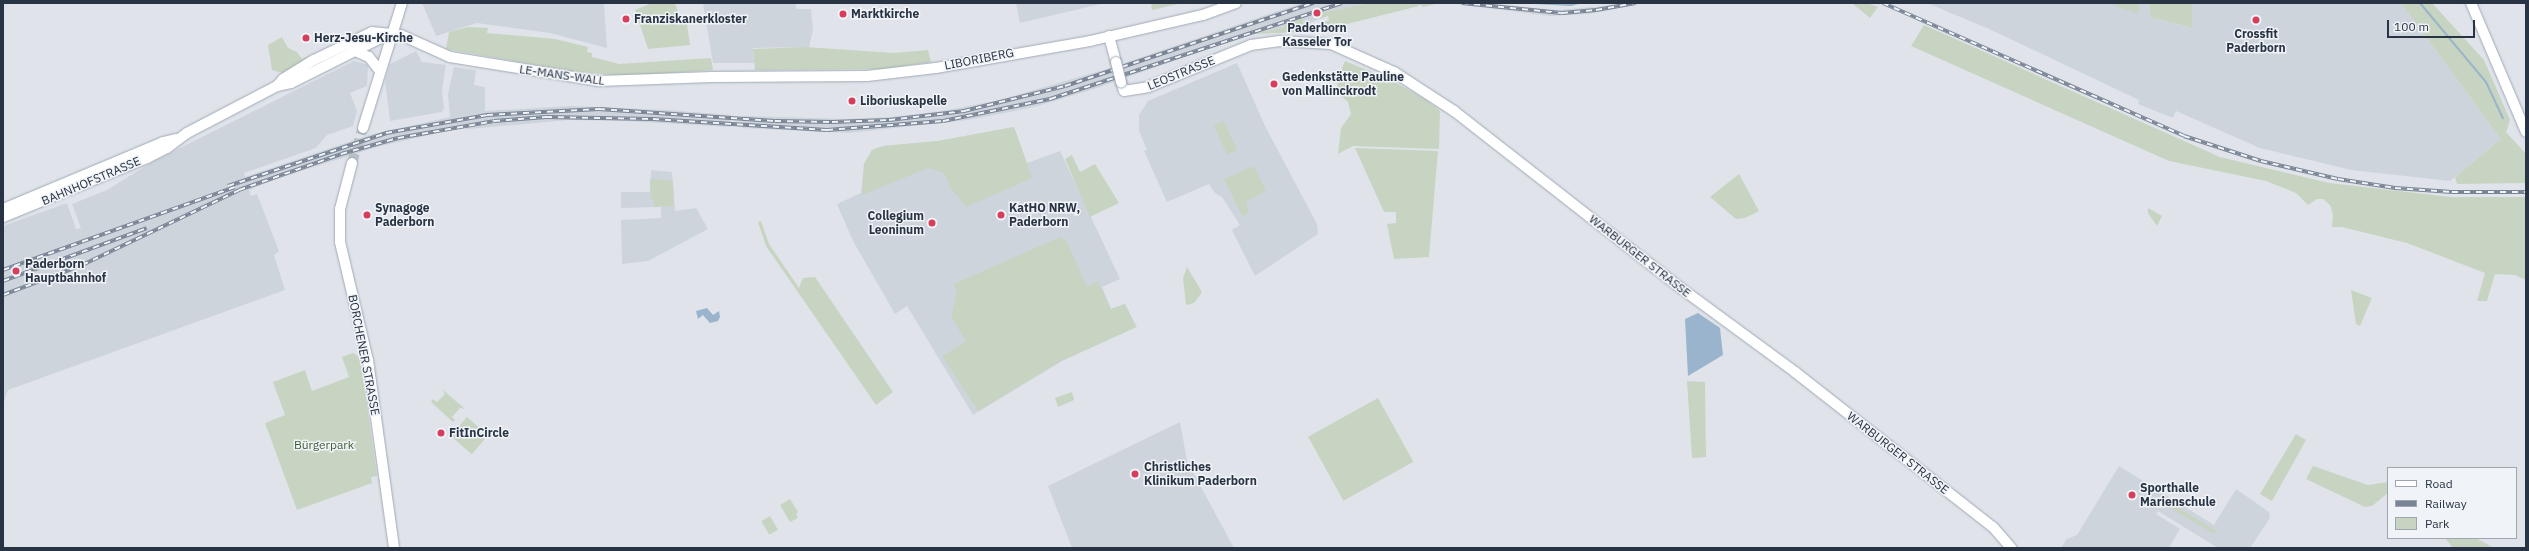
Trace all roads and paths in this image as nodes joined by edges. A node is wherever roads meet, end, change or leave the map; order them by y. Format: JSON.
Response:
{"nodes":[{"id":1,"x":402,"y":3,"type":"edge"},
{"id":2,"x":1236,"y":3,"type":"edge"},
{"id":3,"x":2471,"y":3,"type":"edge"},
{"id":4,"x":392,"y":32,"type":"junction"},
{"id":5,"x":1110,"y":36,"type":"junction"},
{"id":6,"x":353,"y":50,"type":"junction"},
{"id":7,"x":1237,"y":50,"type":"joint"},
{"id":8,"x":379,"y":70,"type":"junction"},
{"id":9,"x":739,"y":77,"type":"joint"},
{"id":10,"x":277,"y":86,"type":"junction"},
{"id":11,"x":363,"y":128,"type":"tunnel mouth"},
{"id":12,"x":2526,"y":132,"type":"edge"},
{"id":13,"x":176,"y":139,"type":"junction"},
{"id":14,"x":352,"y":163,"type":"tunnel mouth"},
{"id":15,"x":3,"y":209,"type":"edge"},
{"id":16,"x":3,"y":217,"type":"edge"},
{"id":17,"x":394,"y":548,"type":"edge"},
{"id":18,"x":2011,"y":548,"type":"edge"}],
"edges":[{"from":1,"to":4,"type":"main road"},
{"from":2,"to":5,"type":"main road","name":"LIBORIBERG"},
{"from":3,"to":12,"type":"main road"},
{"from":4,"to":6,"type":"main road","name":"BAHNHOFSTRASSE"},
{"from":4,"to":8,"type":"main road"},
{"from":4,"to":9,"type":"main road","name":"LE-MANS-WALL"},
{"from":4,"to":10,"type":"main road","name":"BAHNHOFSTRASSE"},
{"from":5,"to":7,"type":"main road","name":"LEOSTRASSE","bridge":true},
{"from":5,"to":9,"type":"main road","name":"LIBORIBERG"},
{"from":6,"to":8,"type":"main road"},
{"from":6,"to":10,"type":"main road","name":"BAHNHOFSTRASSE"},
{"from":7,"to":18,"type":"main road","name":"WARBURGER STRASSE"},
{"from":8,"to":11,"type":"main road"},
{"from":10,"to":13,"type":"main road","name":"BAHNHOFSTRASSE"},
{"from":13,"to":15,"type":"main road","name":"BAHNHOFSTRASSE"},
{"from":13,"to":16,"type":"main road","name":"BAHNHOFSTRASSE"},
{"from":14,"to":17,"type":"main road","name":"BORCHENER STRASSE"}]}
